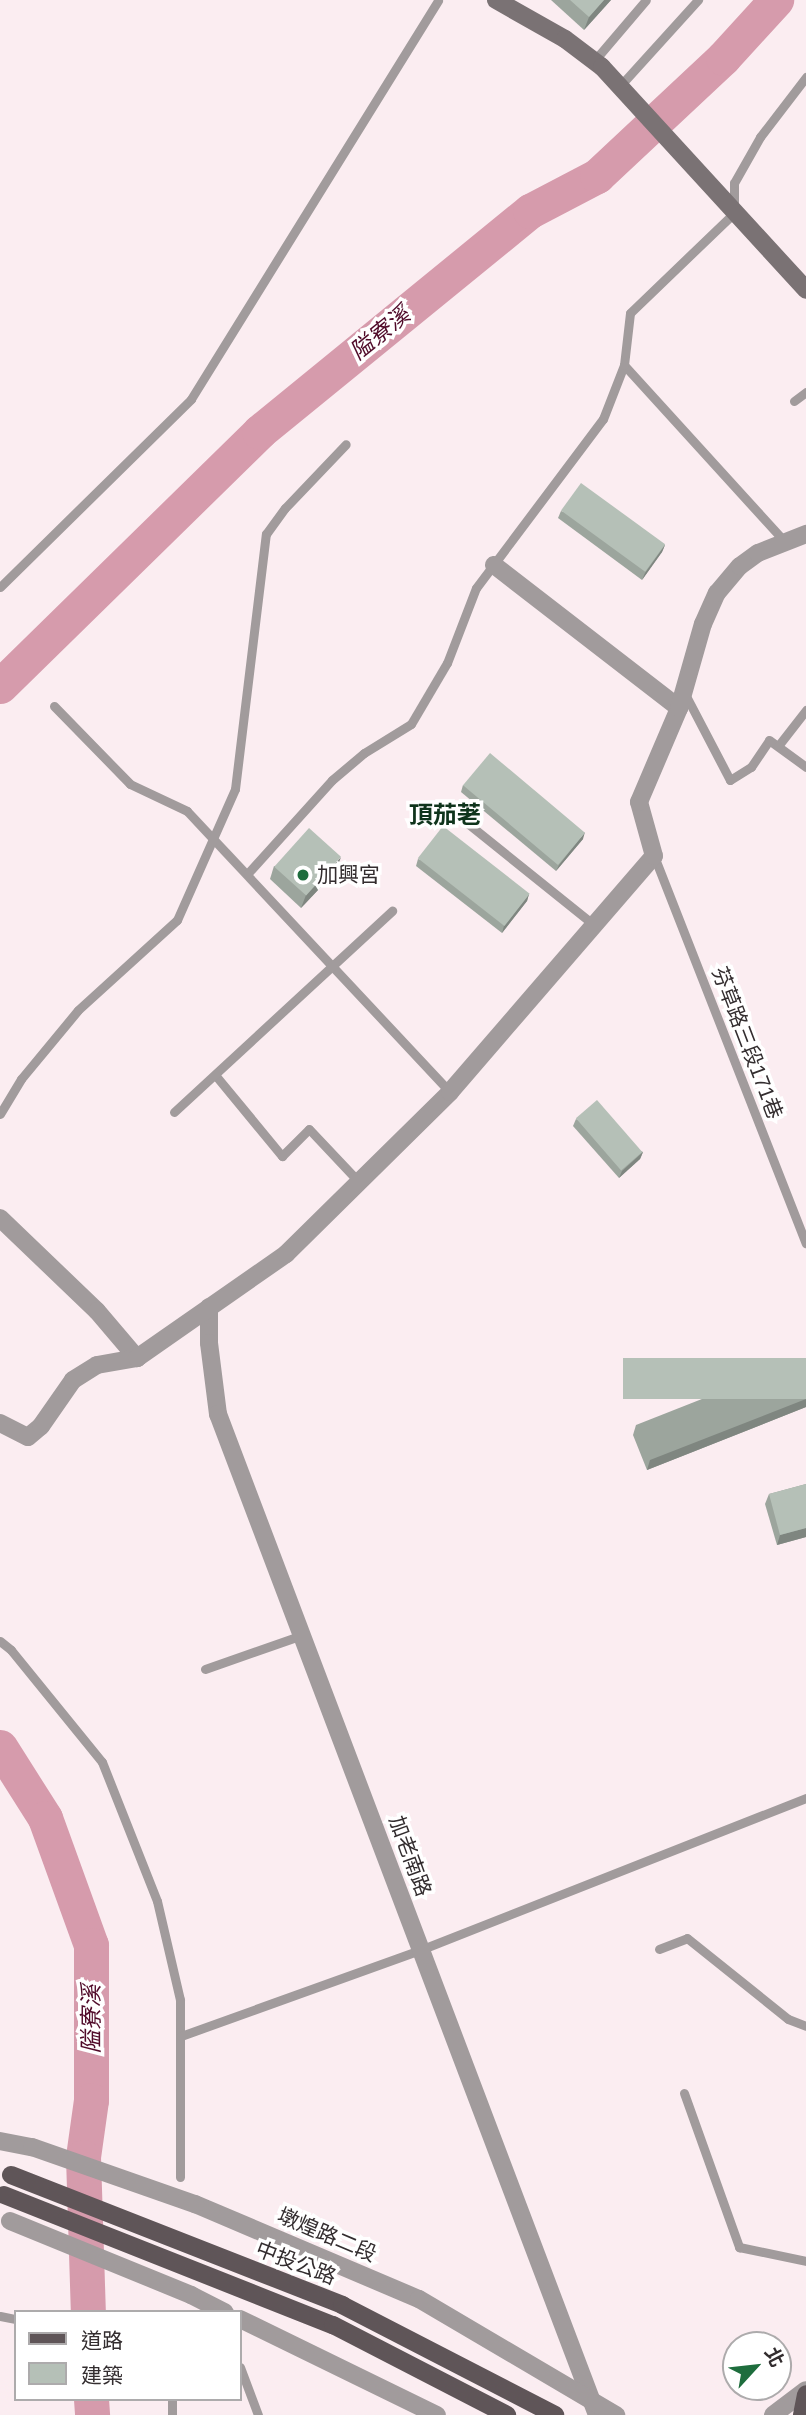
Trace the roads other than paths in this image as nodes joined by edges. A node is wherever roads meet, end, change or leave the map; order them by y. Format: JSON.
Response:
{"nodes":[{"id":1,"x":438,"y":0,"type":"edge"},
{"id":2,"x":496,"y":0,"type":"edge"},
{"id":3,"x":646,"y":0,"type":"edge"},
{"id":4,"x":698,"y":0,"type":"edge"},
{"id":5,"x":594,"y":61,"type":"junction"},
{"id":6,"x":806,"y":78,"type":"edge"},
{"id":7,"x":623,"y":91,"type":"junction"},
{"id":8,"x":734,"y":213,"type":"junction"},
{"id":9,"x":806,"y":290,"type":"edge"},
{"id":10,"x":624,"y":365,"type":"junction"},
{"id":11,"x":806,"y":393,"type":"edge"},
{"id":12,"x":794,"y":401,"type":"dead end"},
{"id":13,"x":346,"y":444,"type":"dead end"},
{"id":14,"x":806,"y":534,"type":"edge"},
{"id":15,"x":786,"y":544,"type":"junction"},
{"id":16,"x":494,"y":565,"type":"junction"},
{"id":17,"x":0,"y":587,"type":"edge"},
{"id":18,"x":682,"y":689,"type":"junction"},
{"id":19,"x":54,"y":706,"type":"dead end"},
{"id":20,"x":679,"y":708,"type":"junction"},
{"id":21,"x":806,"y":710,"type":"edge"},
{"id":22,"x":778,"y":746,"type":"junction"},
{"id":23,"x":806,"y":767,"type":"edge"},
{"id":24,"x":451,"y":810,"type":"dead end"},
{"id":25,"x":215,"y":839,"type":"junction"},
{"id":26,"x":654,"y":856,"type":"junction"},
{"id":27,"x":248,"y":873,"type":"junction"},
{"id":28,"x":392,"y":911,"type":"dead end"},
{"id":29,"x":594,"y":925,"type":"junction"},
{"id":30,"x":332,"y":967,"type":"junction"},
{"id":31,"x":216,"y":1076,"type":"junction"},
{"id":32,"x":450,"y":1093,"type":"junction"},
{"id":33,"x":0,"y":1097,"type":"edge"},
{"id":34,"x":11,"y":1097,"type":"junction"},
{"id":35,"x":174,"y":1112,"type":"dead end"},
{"id":36,"x":0,"y":1114,"type":"edge"},
{"id":37,"x":361,"y":1183,"type":"junction"},
{"id":38,"x":0,"y":1218,"type":"edge"},
{"id":39,"x":806,"y":1243,"type":"edge"},
{"id":40,"x":209,"y":1307,"type":"junction"},
{"id":41,"x":137,"y":1358,"type":"junction"},
{"id":42,"x":0,"y":1423,"type":"edge"},
{"id":43,"x":302,"y":1635,"type":"junction"},
{"id":44,"x":0,"y":1641,"type":"edge"},
{"id":45,"x":205,"y":1669,"type":"dead end"},
{"id":46,"x":806,"y":1798,"type":"edge"},
{"id":47,"x":659,"y":1949,"type":"dead end"},
{"id":48,"x":419,"y":1950,"type":"junction"},
{"id":49,"x":806,"y":2026,"type":"edge"},
{"id":50,"x":181,"y":2036,"type":"junction"},
{"id":51,"x":684,"y":2093,"type":"dead end"},
{"id":52,"x":0,"y":2141,"type":"edge"},
{"id":53,"x":6,"y":2174,"type":"edge"},
{"id":54,"x":180,"y":2177,"type":"dead end"},
{"id":55,"x":2,"y":2195,"type":"edge"},
{"id":56,"x":5,"y":2220,"type":"edge"},
{"id":57,"x":806,"y":2261,"type":"edge"},
{"id":58,"x":221,"y":2310,"type":"edge"},
{"id":59,"x":242,"y":2320,"type":"edge"},
{"id":60,"x":242,"y":2372,"type":"edge"},
{"id":61,"x":806,"y":2392,"type":"edge"},
{"id":62,"x":594,"y":2407,"type":"edge"},
{"id":63,"x":258,"y":2415,"type":"edge"},
{"id":64,"x":437,"y":2415,"type":"edge"},
{"id":65,"x":507,"y":2415,"type":"edge"},
{"id":66,"x":555,"y":2415,"type":"edge"},
{"id":67,"x":617,"y":2415,"type":"edge"},
{"id":68,"x":773,"y":2415,"type":"edge"},
{"id":69,"x":802,"y":2415,"type":"edge"}],
"edges":[{"from":1,"to":17,"type":"lane"},
{"from":2,"to":5,"type":"street"},
{"from":3,"to":5,"type":"lane"},
{"from":4,"to":7,"type":"lane"},
{"from":5,"to":7,"type":"street"},
{"from":6,"to":8,"type":"lane"},
{"from":7,"to":8,"type":"street"},
{"from":8,"to":9,"type":"street"},
{"from":8,"to":10,"type":"lane"},
{"from":10,"to":15,"type":"lane"},
{"from":10,"to":16,"type":"lane"},
{"from":11,"to":12,"type":"lane"},
{"from":13,"to":25,"type":"lane"},
{"from":14,"to":15,"type":"street"},
{"from":15,"to":18,"type":"street"},
{"from":16,"to":20,"type":"street"},
{"from":16,"to":27,"type":"lane"},
{"from":18,"to":20,"type":"street"},
{"from":18,"to":22,"type":"lane"},
{"from":19,"to":25,"type":"lane"},
{"from":20,"to":26,"type":"street"},
{"from":21,"to":22,"type":"lane"},
{"from":22,"to":23,"type":"lane"},
{"from":24,"to":29,"type":"lane"},
{"from":25,"to":27,"type":"lane"},
{"from":25,"to":34,"type":"lane"},
{"from":26,"to":29,"type":"street"},
{"from":26,"to":39,"type":"lane","name":"芬草路三段171巷"},
{"from":27,"to":30,"type":"lane"},
{"from":28,"to":30,"type":"lane"},
{"from":29,"to":32,"type":"street"},
{"from":30,"to":31,"type":"lane"},
{"from":30,"to":32,"type":"lane"},
{"from":31,"to":35,"type":"lane"},
{"from":31,"to":37,"type":"lane"},
{"from":32,"to":37,"type":"street"},
{"from":33,"to":34,"type":"lane"},
{"from":34,"to":36,"type":"lane"},
{"from":37,"to":40,"type":"street"},
{"from":38,"to":41,"type":"street"},
{"from":40,"to":41,"type":"street"},
{"from":40,"to":43,"type":"street","name":"加老南路"},
{"from":41,"to":42,"type":"street"},
{"from":43,"to":45,"type":"lane"},
{"from":43,"to":48,"type":"street","name":"加老南路"},
{"from":44,"to":50,"type":"lane"},
{"from":46,"to":48,"type":"lane"},
{"from":47,"to":49,"type":"lane"},
{"from":48,"to":50,"type":"lane"},
{"from":48,"to":62,"type":"street","name":"加老南路"},
{"from":50,"to":54,"type":"lane"},
{"from":51,"to":57,"type":"lane"},
{"from":52,"to":62,"type":"street","name":"墩煌路二段","bridge":true},
{"from":53,"to":66,"type":"main road","name":"中投公路","bridge":true},
{"from":55,"to":65,"type":"main road","name":"中投公路","bridge":true},
{"from":56,"to":58,"type":"street","bridge":true},
{"from":59,"to":64,"type":"street"},
{"from":60,"to":63,"type":"lane"},
{"from":61,"to":68,"type":"street"},
{"from":61,"to":69,"type":"main road"},
{"from":62,"to":67,"type":"street","name":"墩煌路二段"}]}
